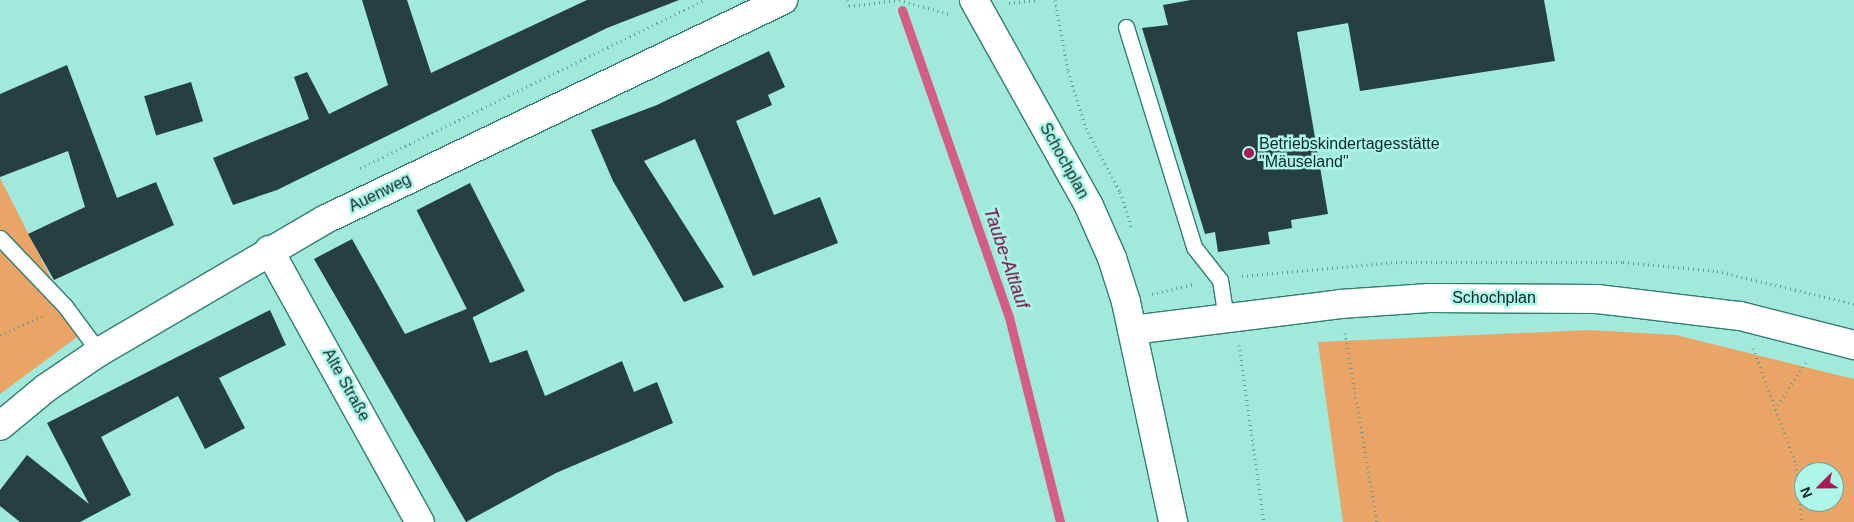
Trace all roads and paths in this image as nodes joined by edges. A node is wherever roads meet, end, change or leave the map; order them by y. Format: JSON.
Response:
{"nodes":[{"id":1,"x":783,"y":0,"type":"edge"},
{"id":2,"x":847,"y":0,"type":"edge"},
{"id":3,"x":1055,"y":0,"type":"edge"},
{"id":4,"x":977,"y":5,"type":"edge"},
{"id":5,"x":1126,"y":28,"type":"dead end"},
{"id":6,"x":0,"y":238,"type":"edge"},
{"id":7,"x":1136,"y":238,"type":"dead end"},
{"id":8,"x":269,"y":250,"type":"junction"},
{"id":9,"x":1150,"y":285,"type":"dead end"},
{"id":10,"x":65,"y":306,"type":"junction"},
{"id":11,"x":1230,"y":315,"type":"junction"},
{"id":12,"x":1740,"y":316,"type":"junction"},
{"id":13,"x":1132,"y":330,"type":"junction"},
{"id":14,"x":1345,"y":330,"type":"junction"},
{"id":15,"x":1354,"y":330,"type":"dead end"},
{"id":16,"x":1335,"y":331,"type":"dead end"},
{"id":17,"x":0,"y":335,"type":"edge"},
{"id":18,"x":1248,"y":343,"type":"dead end"},
{"id":19,"x":1238,"y":344,"type":"junction"},
{"id":20,"x":1854,"y":344,"type":"edge"},
{"id":21,"x":1745,"y":346,"type":"dead end"},
{"id":22,"x":1753,"y":348,"type":"junction"},
{"id":23,"x":1762,"y":350,"type":"dead end"},
{"id":24,"x":99,"y":352,"type":"junction"},
{"id":25,"x":1799,"y":358,"type":"dead end"},
{"id":26,"x":1808,"y":360,"type":"junction"},
{"id":27,"x":1817,"y":363,"type":"dead end"},
{"id":28,"x":1778,"y":406,"type":"junction"},
{"id":29,"x":0,"y":426,"type":"edge"},
{"id":30,"x":420,"y":522,"type":"edge"},
{"id":31,"x":1173,"y":522,"type":"edge"},
{"id":32,"x":1264,"y":522,"type":"edge"},
{"id":33,"x":1376,"y":522,"type":"edge"},
{"id":34,"x":1802,"y":522,"type":"edge"}],
"edges":[{"from":1,"to":8,"type":"street","name":"Auenweg"},
{"from":2,"to":4,"type":"path"},
{"from":3,"to":7,"type":"path"},
{"from":4,"to":13,"type":"street","name":"Schochplan"},
{"from":5,"to":11,"type":"lane"},
{"from":6,"to":10,"type":"lane"},
{"from":8,"to":24,"type":"street","name":"Auenweg"},
{"from":8,"to":30,"type":"street","name":"Alte Straße"},
{"from":9,"to":13,"type":"path"},
{"from":10,"to":17,"type":"path"},
{"from":10,"to":24,"type":"lane"},
{"from":11,"to":12,"type":"street","name":"Schochplan"},
{"from":11,"to":13,"type":"street","name":"Schochplan"},
{"from":11,"to":19,"type":"path"},
{"from":12,"to":20,"type":"street","name":"Schochplan"},
{"from":12,"to":22,"type":"path"},
{"from":13,"to":31,"type":"street","name":"Schochplan"},
{"from":14,"to":15,"type":"path"},
{"from":14,"to":16,"type":"path"},
{"from":14,"to":33,"type":"path"},
{"from":18,"to":19,"type":"path"},
{"from":19,"to":32,"type":"path"},
{"from":21,"to":22,"type":"path"},
{"from":22,"to":23,"type":"path"},
{"from":22,"to":28,"type":"path"},
{"from":24,"to":29,"type":"street","name":"Auenweg"},
{"from":25,"to":26,"type":"path"},
{"from":26,"to":27,"type":"path"},
{"from":26,"to":28,"type":"path"},
{"from":28,"to":34,"type":"path"}]}
